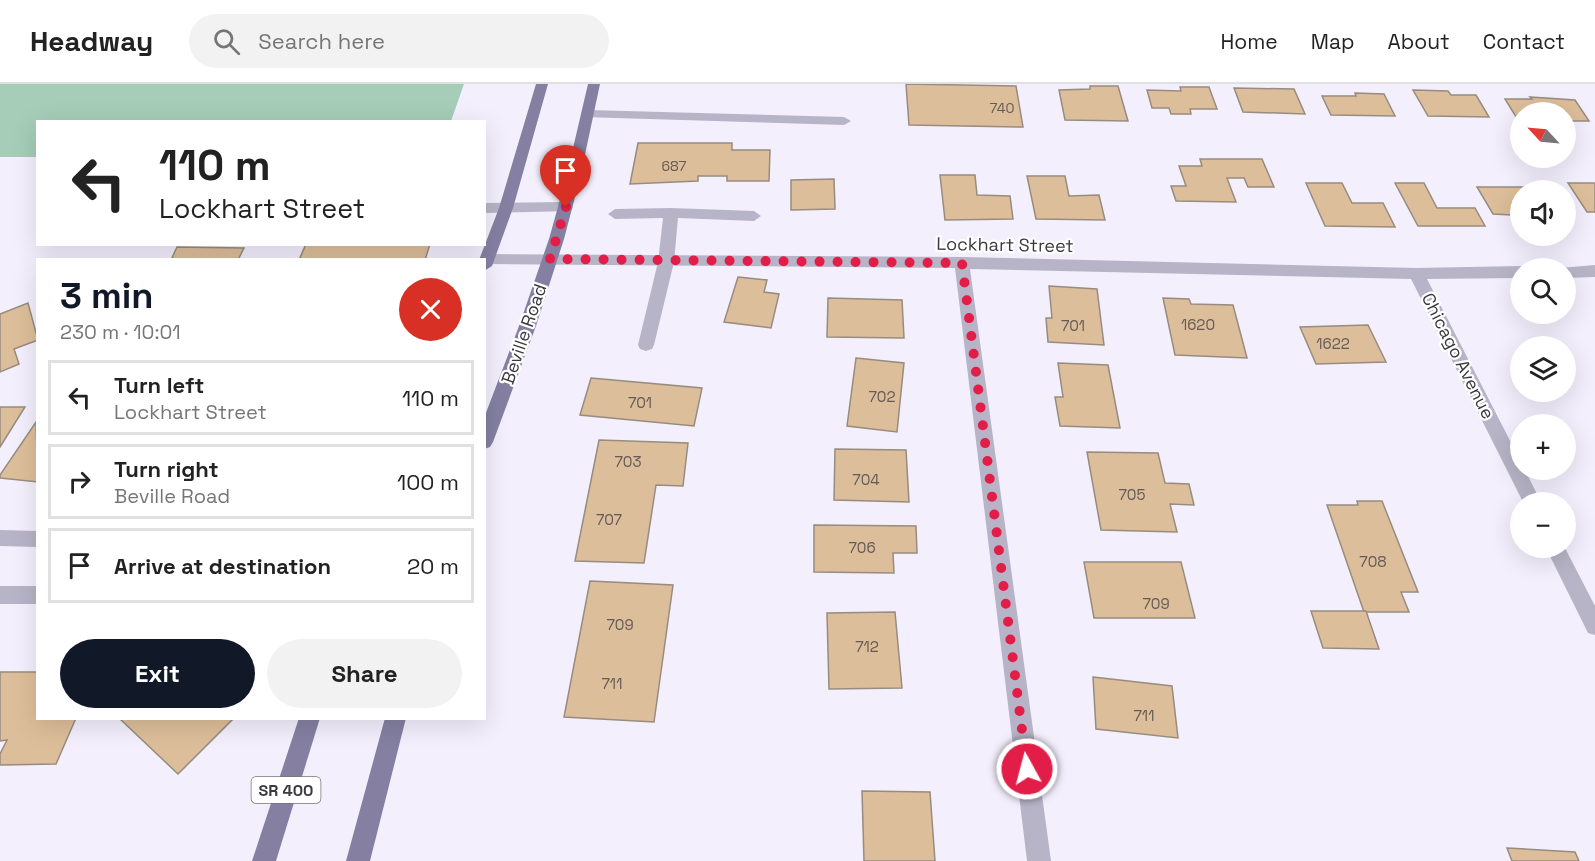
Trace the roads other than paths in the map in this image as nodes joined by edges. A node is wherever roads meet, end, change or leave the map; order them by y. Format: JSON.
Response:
{"nodes":[{"id":1,"x":542,"y":84,"type":"edge"},
{"id":2,"x":594,"y":84,"type":"edge"},
{"id":3,"x":588,"y":114,"type":"junction"},
{"id":4,"x":844,"y":121,"type":"dead end"},
{"id":5,"x":566,"y":207,"type":"junction"},
{"id":6,"x":486,"y":208,"type":"edge"},
{"id":7,"x":506,"y":208,"type":"junction"},
{"id":8,"x":671,"y":213,"type":"junction"},
{"id":9,"x":615,"y":214,"type":"dead end"},
{"id":10,"x":754,"y":216,"type":"dead end"},
{"id":11,"x":550,"y":259,"type":"junction"},
{"id":12,"x":666,"y":262,"type":"junction"},
{"id":13,"x":486,"y":263,"type":"edge"},
{"id":14,"x":962,"y":263,"type":"junction"},
{"id":15,"x":1595,"y":271,"type":"edge"},
{"id":16,"x":1510,"y":272,"type":"edge"},
{"id":17,"x":1576,"y":272,"type":"edge"},
{"id":18,"x":1416,"y":274,"type":"junction"},
{"id":19,"x":646,"y":345,"type":"dead end"},
{"id":20,"x":486,"y":437,"type":"edge"},
{"id":21,"x":1527,"y":492,"type":"edge"},
{"id":22,"x":0,"y":538,"type":"edge"},
{"id":23,"x":36,"y":539,"type":"edge"},
{"id":24,"x":1560,"y":558,"type":"edge"},
{"id":25,"x":0,"y":595,"type":"edge"},
{"id":26,"x":36,"y":595,"type":"edge"},
{"id":27,"x":1595,"y":626,"type":"edge"},
{"id":28,"x":308,"y":720,"type":"edge"},
{"id":29,"x":395,"y":720,"type":"edge"},
{"id":30,"x":264,"y":861,"type":"edge"},
{"id":31,"x":358,"y":861,"type":"edge"},
{"id":32,"x":1039,"y":861,"type":"edge"}],
"edges":[{"from":1,"to":7,"type":"main road"},
{"from":2,"to":3,"type":"main road","name":"Beville Road"},
{"from":3,"to":4,"type":"street"},
{"from":3,"to":5,"type":"main road","name":"Beville Road"},
{"from":5,"to":7,"type":"street"},
{"from":5,"to":11,"type":"main road","name":"Beville Road"},
{"from":6,"to":7,"type":"street"},
{"from":7,"to":13,"type":"main road"},
{"from":8,"to":9,"type":"street"},
{"from":8,"to":10,"type":"street"},
{"from":8,"to":12,"type":"street"},
{"from":11,"to":12,"type":"street","name":"Lockhart Street"},
{"from":11,"to":13,"type":"street","name":"Lockhart Street"},
{"from":11,"to":20,"type":"main road","name":"Beville Road"},
{"from":12,"to":14,"type":"street","name":"Lockhart Street"},
{"from":12,"to":19,"type":"street"},
{"from":14,"to":18,"type":"street","name":"Lockhart Street"},
{"from":14,"to":32,"type":"street"},
{"from":15,"to":17,"type":"street"},
{"from":16,"to":18,"type":"street","name":"Lockhart Street"},
{"from":18,"to":21,"type":"street","name":"Chicago Avenue"},
{"from":22,"to":23,"type":"street"},
{"from":24,"to":27,"type":"street"},
{"from":25,"to":26,"type":"street"},
{"from":28,"to":30,"type":"main road","number":"SR 400"},
{"from":29,"to":31,"type":"main road"}]}
